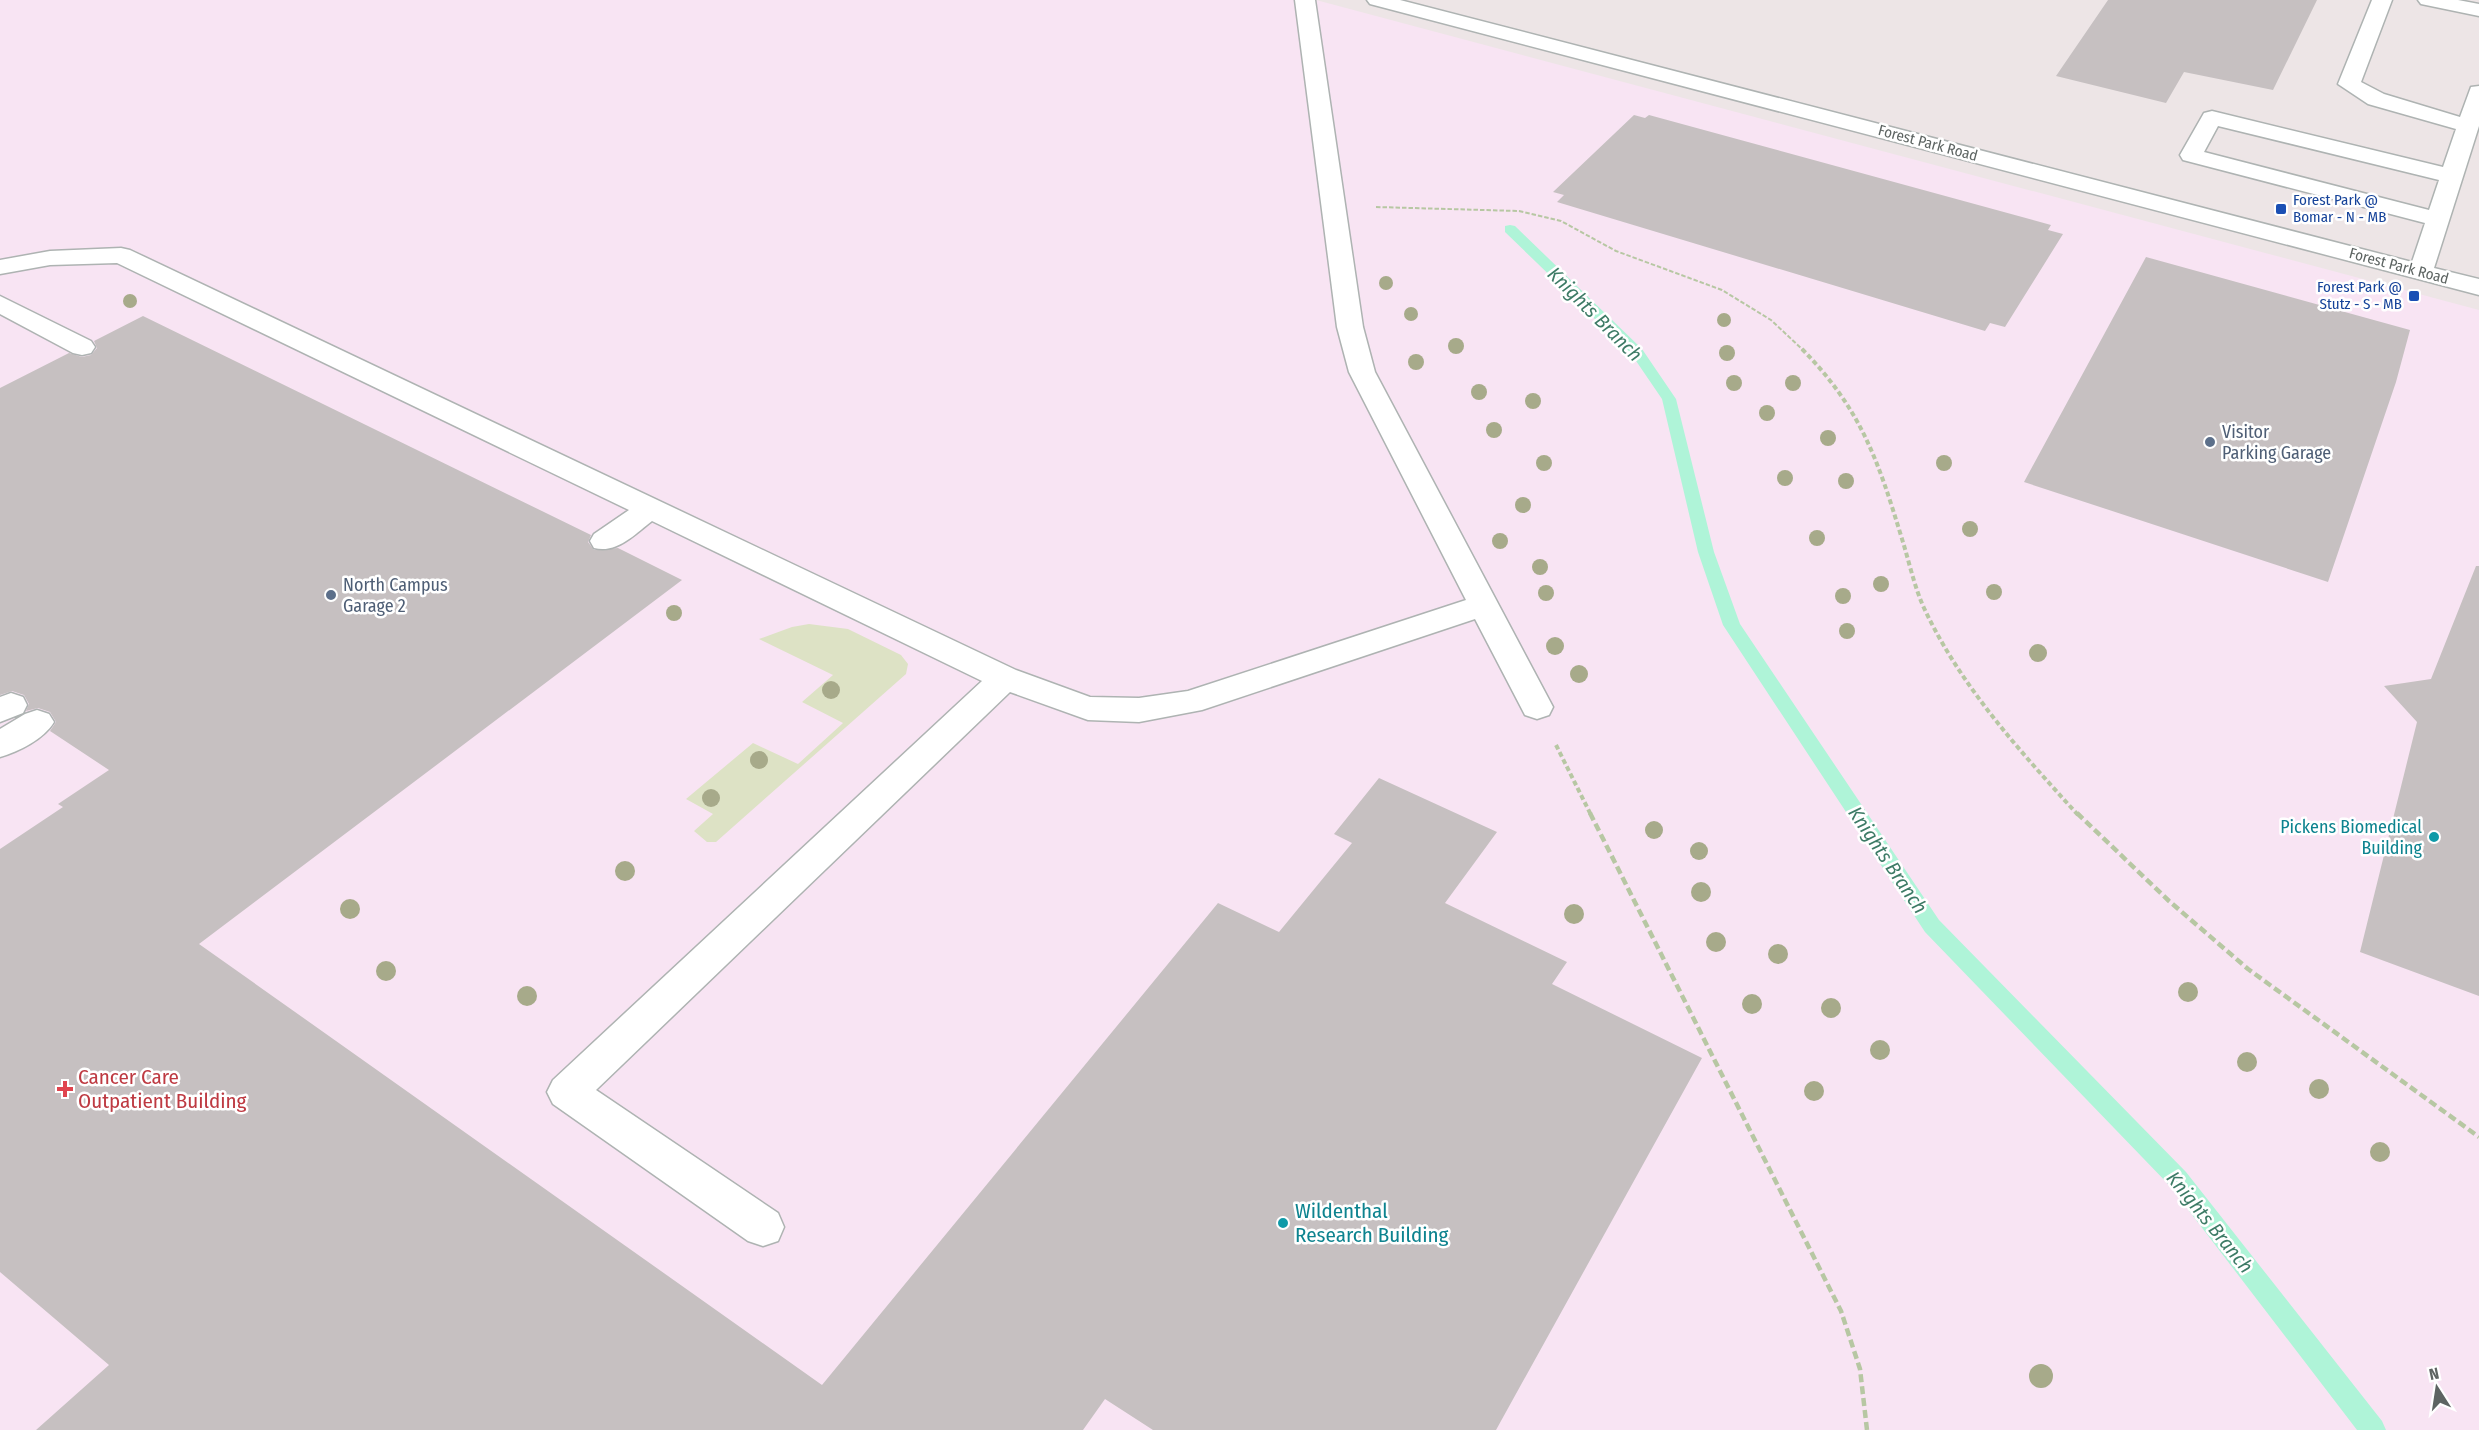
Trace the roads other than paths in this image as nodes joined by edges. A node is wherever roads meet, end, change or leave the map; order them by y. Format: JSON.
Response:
{"nodes":[{"id":1,"x":1305,"y":0,"type":"edge"},
{"id":2,"x":1377,"y":0,"type":"edge"},
{"id":3,"x":2382,"y":0,"type":"edge"},
{"id":4,"x":2428,"y":0,"type":"edge"},
{"id":5,"x":2479,"y":10,"type":"edge"},
{"id":6,"x":2479,"y":92,"type":"edge"},
{"id":7,"x":2468,"y":126,"type":"junction"},
{"id":8,"x":2452,"y":176,"type":"junction"},
{"id":9,"x":2437,"y":219,"type":"junction"},
{"id":10,"x":0,"y":267,"type":"edge"},
{"id":11,"x":2421,"y":271,"type":"junction"},
{"id":12,"x":2479,"y":287,"type":"edge"},
{"id":13,"x":0,"y":304,"type":"edge"},
{"id":14,"x":82,"y":347,"type":"dead end"},
{"id":15,"x":651,"y":508,"type":"junction"},
{"id":16,"x":605,"y":542,"type":"dead end"},
{"id":17,"x":1485,"y":605,"type":"junction"},
{"id":18,"x":1005,"y":678,"type":"junction"},
{"id":19,"x":1537,"y":707,"type":"road end"},
{"id":20,"x":16,"y":712,"type":"edge"},
{"id":21,"x":0,"y":745,"type":"edge"},
{"id":22,"x":763,"y":1227,"type":"dead end"}],
"edges":[{"from":1,"to":17,"type":"street"},
{"from":2,"to":11,"type":"street","name":"Forest Park Road"},
{"from":3,"to":7,"type":"street"},
{"from":4,"to":5,"type":"street"},
{"from":6,"to":7,"type":"street"},
{"from":7,"to":8,"type":"street"},
{"from":8,"to":9,"type":"street"},
{"from":8,"to":9,"type":"street"},
{"from":9,"to":11,"type":"street"},
{"from":10,"to":15,"type":"street"},
{"from":11,"to":12,"type":"street","name":"Forest Park Road"},
{"from":13,"to":14,"type":"street"},
{"from":15,"to":16,"type":"street"},
{"from":15,"to":18,"type":"street"},
{"from":17,"to":18,"type":"street"},
{"from":17,"to":19,"type":"street"},
{"from":18,"to":22,"type":"street"},
{"from":20,"to":21,"type":"street"}]}
